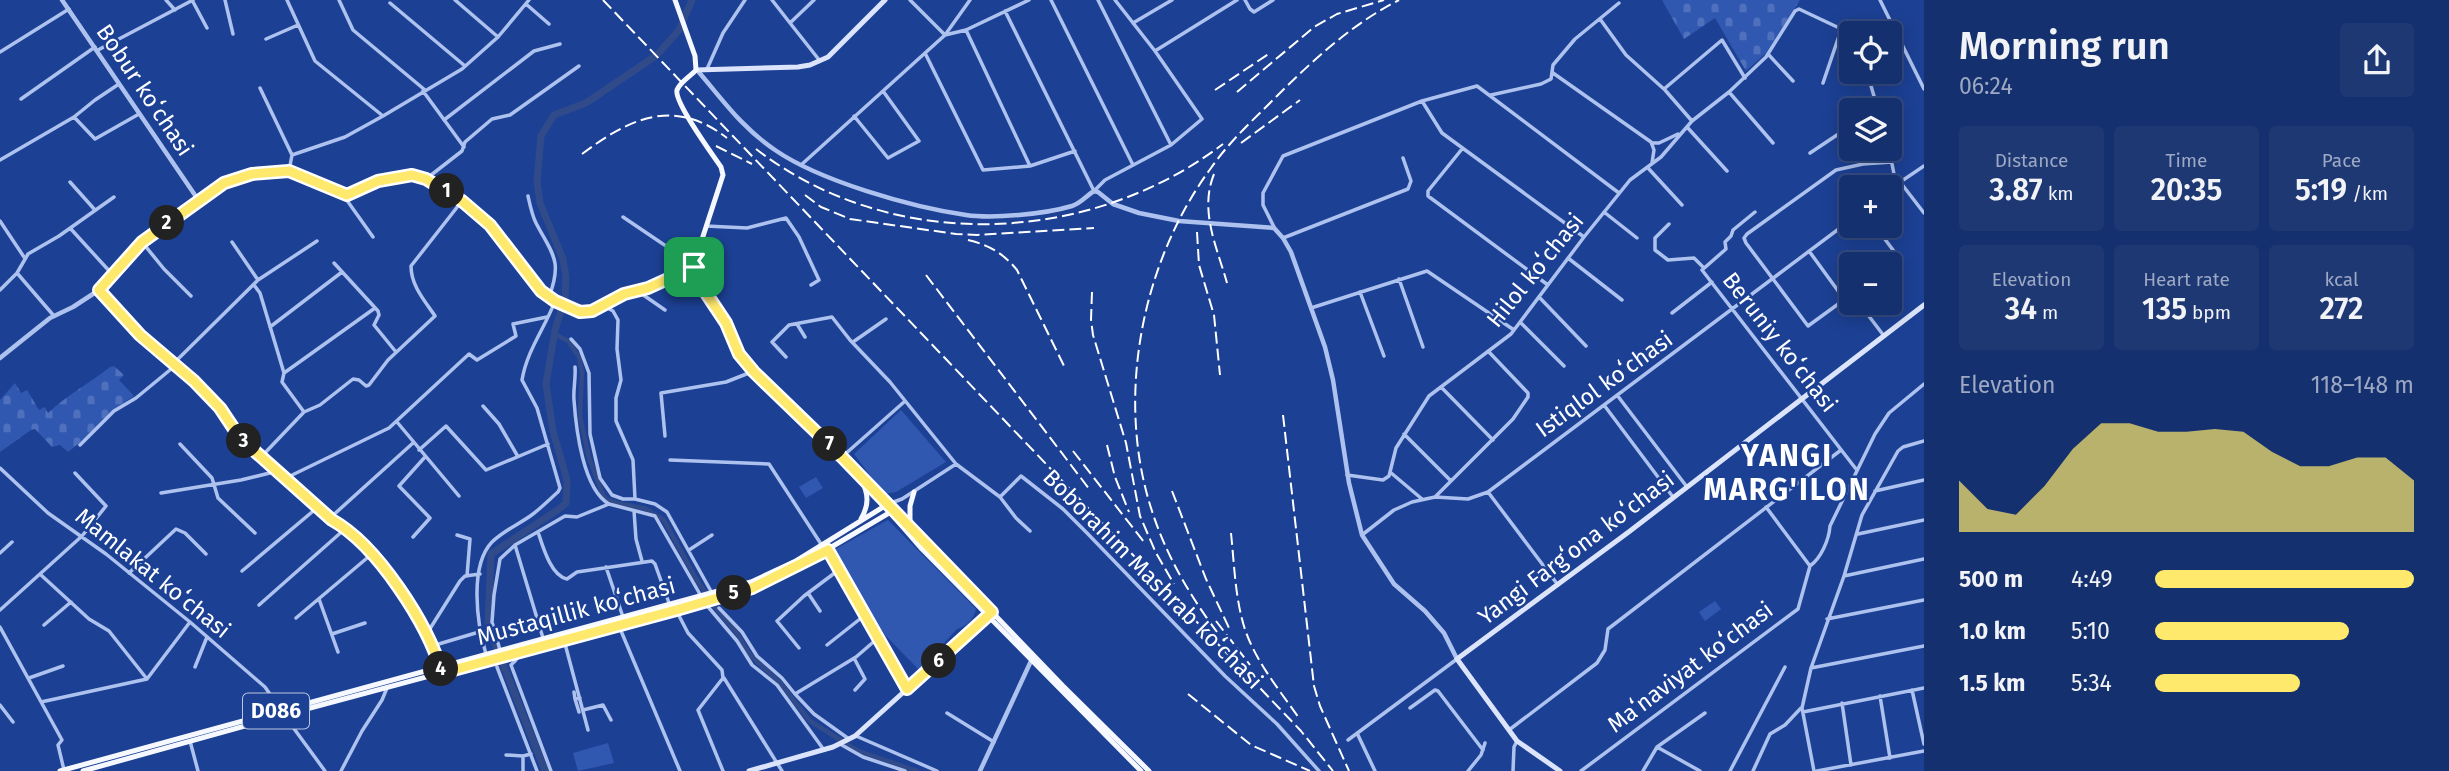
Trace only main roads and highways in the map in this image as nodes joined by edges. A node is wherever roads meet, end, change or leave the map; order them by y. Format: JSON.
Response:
{"nodes":[{"id":1,"x":675,"y":0,"type":"edge"},
{"id":2,"x":884,"y":0,"type":"edge"},
{"id":3,"x":696,"y":70,"type":"junction"},
{"id":4,"x":1924,"y":305,"type":"edge"},
{"id":5,"x":858,"y":474,"type":"junction"},
{"id":6,"x":914,"y":492,"type":"road end"},
{"id":7,"x":886,"y":505,"type":"junction"},
{"id":8,"x":892,"y":512,"type":"junction"},
{"id":9,"x":859,"y":523,"type":"junction"},
{"id":10,"x":910,"y":528,"type":"junction"},
{"id":11,"x":829,"y":539,"type":"junction"},
{"id":12,"x":834,"y":546,"type":"junction"},
{"id":13,"x":723,"y":593,"type":"junction"},
{"id":14,"x":703,"y":599,"type":"junction"},
{"id":15,"x":990,"y":614,"type":"junction"},
{"id":16,"x":619,"y":620,"type":"junction"},
{"id":17,"x":503,"y":651,"type":"junction"},
{"id":18,"x":441,"y":669,"type":"junction"},
{"id":19,"x":282,"y":712,"type":"junction"},
{"id":20,"x":62,"y":770,"type":"edge"},
{"id":21,"x":83,"y":771,"type":"edge"},
{"id":22,"x":749,"y":771,"type":"edge"},
{"id":23,"x":1141,"y":771,"type":"edge"},
{"id":24,"x":1149,"y":771,"type":"edge"},
{"id":25,"x":1560,"y":771,"type":"edge"}],
"edges":[{"from":1,"to":3,"type":"main road"},
{"from":2,"to":3,"type":"main road"},
{"from":3,"to":5,"type":"main road"},
{"from":4,"to":25,"type":"main road","name":"Yangi Fargʻona koʻchasi"},
{"from":5,"to":7,"type":"main road"},
{"from":5,"to":9,"type":"main road"},
{"from":6,"to":10,"type":"main road"},
{"from":7,"to":8,"type":"main road"},
{"from":7,"to":9,"type":"main road","name":"Mustaqillik koʻchasi","number":"D086"},
{"from":8,"to":10,"type":"main road"},
{"from":8,"to":12,"type":"main road","name":"Mustaqillik koʻchasi","number":"D086"},
{"from":8,"to":15,"type":"main road"},
{"from":9,"to":11,"type":"main road","name":"Mustaqillik koʻchasi","number":"D086"},
{"from":10,"to":15,"type":"main road"},
{"from":11,"to":12,"type":"main road"},
{"from":11,"to":13,"type":"main road","name":"Mustaqillik koʻchasi","number":"D086"},
{"from":12,"to":13,"type":"main road","name":"Mustaqillik koʻchasi","number":"D086"},
{"from":13,"to":14,"type":"main road","name":"Mustaqillik koʻchasi","number":"D086"},
{"from":13,"to":14,"type":"main road","name":"Mustaqillik koʻchasi","number":"D086"},
{"from":14,"to":16,"type":"main road","name":"Mustaqillik koʻchasi","number":"D086"},
{"from":14,"to":16,"type":"main road","name":"Mustaqillik koʻchasi","number":"D086"},
{"from":15,"to":22,"type":"main road"},
{"from":15,"to":23,"type":"main road"},
{"from":15,"to":24,"type":"main road"},
{"from":16,"to":17,"type":"main road","name":"Mustaqillik koʻchasi","number":"D086"},
{"from":16,"to":17,"type":"main road","name":"Mustaqillik koʻchasi","number":"D086"},
{"from":17,"to":18,"type":"main road","name":"Mustaqillik koʻchasi","number":"D086"},
{"from":18,"to":19,"type":"main road","name":"Mustaqillik koʻchasi","number":"D086"},
{"from":18,"to":19,"type":"main road","name":"Mustaqillik koʻchasi","number":"D086"},
{"from":19,"to":20,"type":"main road","name":"Mustaqillik koʻchasi","number":"D086"},
{"from":19,"to":21,"type":"main road","name":"Mustaqillik koʻchasi","number":"D086"}]}
